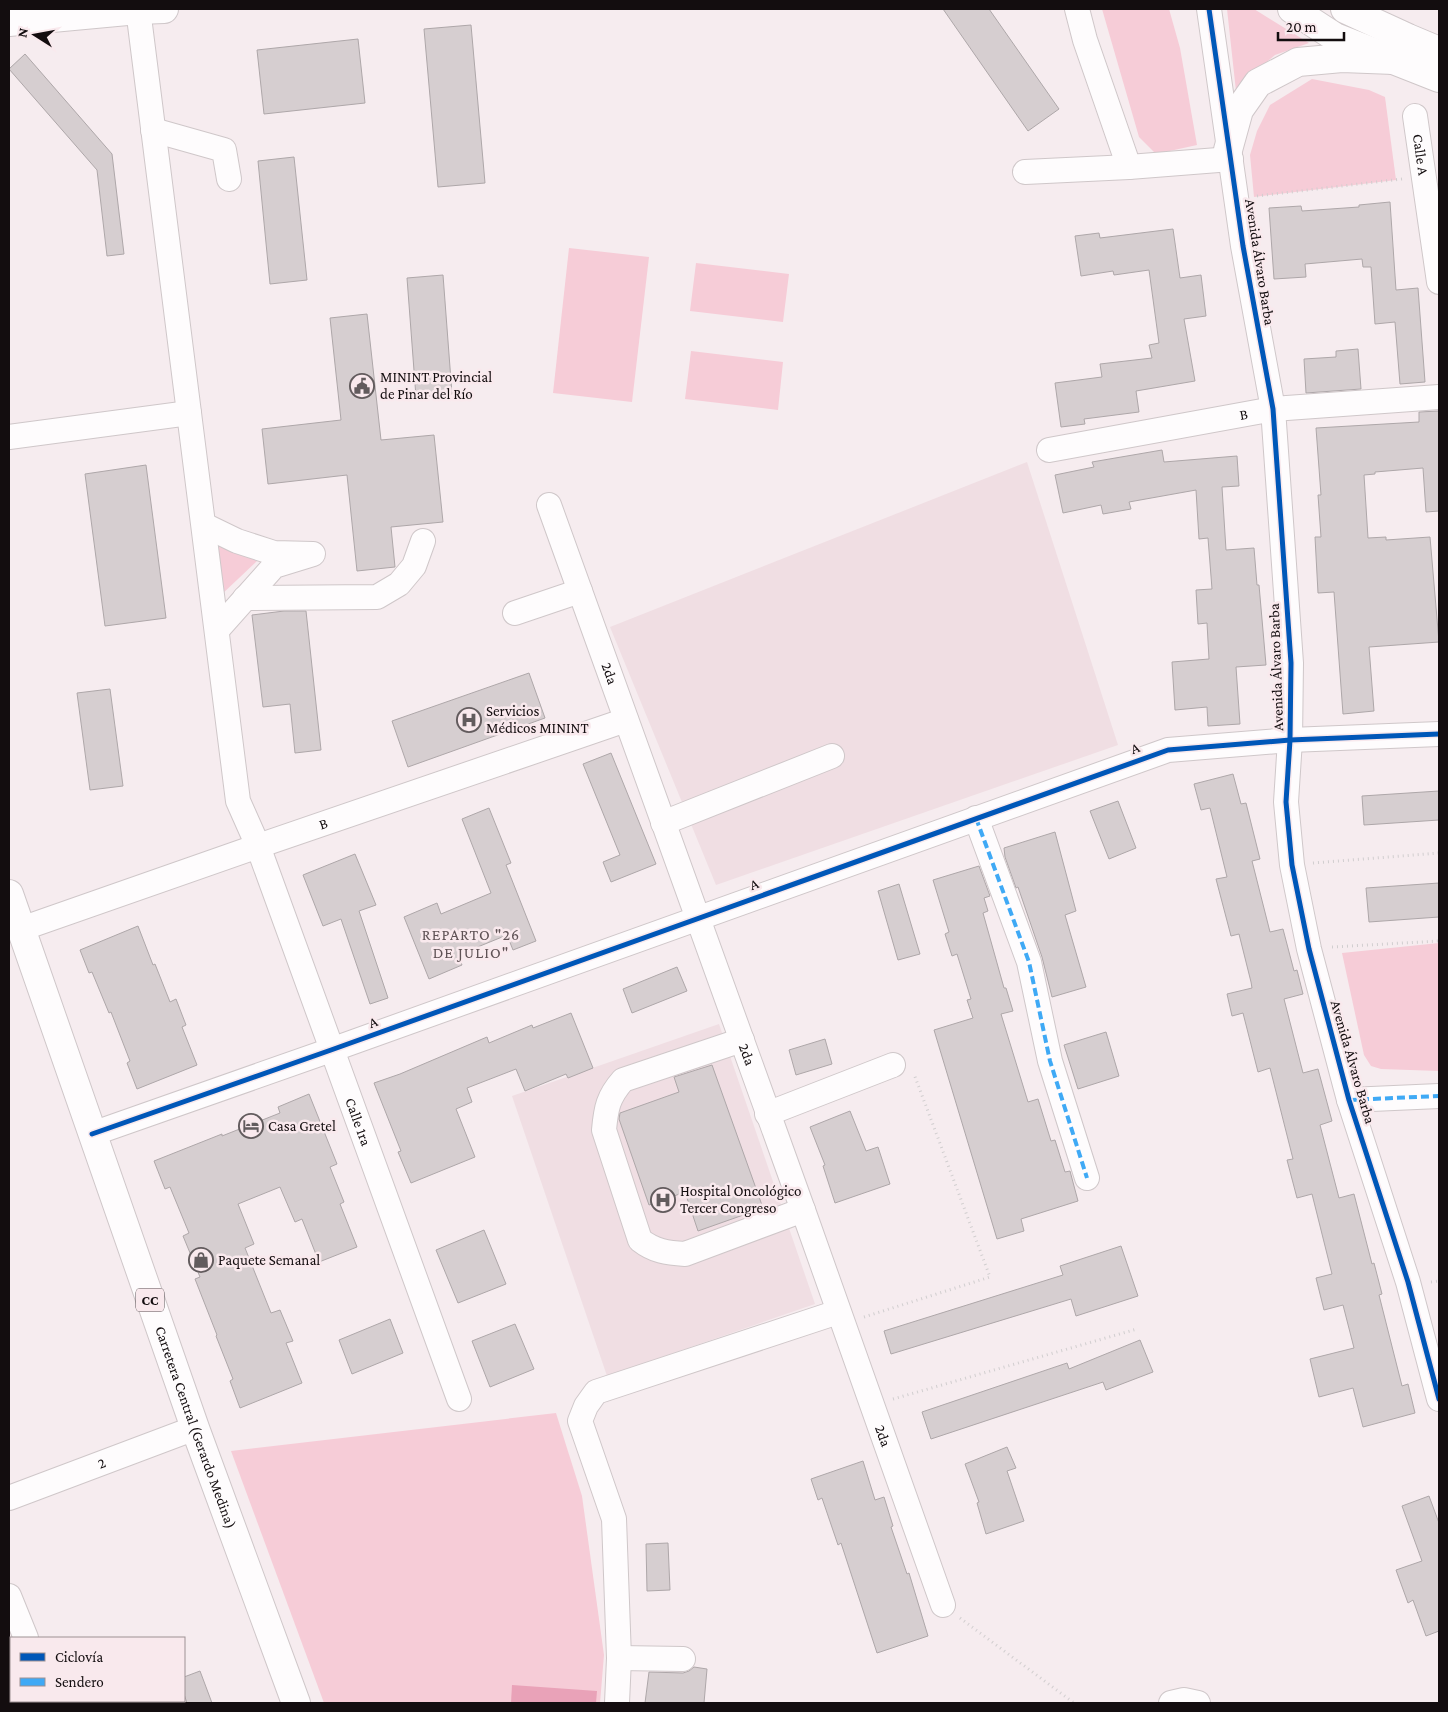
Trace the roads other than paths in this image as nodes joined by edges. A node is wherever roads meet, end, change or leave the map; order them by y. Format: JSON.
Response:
{"nodes":[{"id":1,"x":147,"y":9,"type":"edge"},
{"id":2,"x":1077,"y":9,"type":"edge"},
{"id":3,"x":1209,"y":9,"type":"edge"},
{"id":4,"x":1292,"y":9,"type":"edge"},
{"id":5,"x":1345,"y":9,"type":"edge"},
{"id":6,"x":9,"y":22,"type":"edge"},
{"id":7,"x":1439,"y":51,"type":"edge"},
{"id":8,"x":1394,"y":60,"type":"junction"},
{"id":9,"x":1439,"y":78,"type":"edge"},
{"id":10,"x":1415,"y":116,"type":"dead end"},
{"id":11,"x":153,"y":130,"type":"junction"},
{"id":12,"x":1230,"y":154,"type":"junction"},
{"id":13,"x":1129,"y":167,"type":"junction"},
{"id":14,"x":1026,"y":172,"type":"dead end"},
{"id":15,"x":229,"y":179,"type":"dead end"},
{"id":16,"x":1439,"y":282,"type":"edge"},
{"id":17,"x":1439,"y":397,"type":"edge"},
{"id":18,"x":1273,"y":409,"type":"junction"},
{"id":19,"x":189,"y":413,"type":"junction"},
{"id":20,"x":9,"y":438,"type":"edge"},
{"id":21,"x":1049,"y":450,"type":"dead end"},
{"id":22,"x":549,"y":505,"type":"dead end"},
{"id":23,"x":204,"y":525,"type":"junction"},
{"id":24,"x":423,"y":541,"type":"dead end"},
{"id":25,"x":580,"y":591,"type":"junction"},
{"id":26,"x":245,"y":598,"type":"junction"},
{"id":27,"x":515,"y":613,"type":"dead end"},
{"id":28,"x":217,"y":630,"type":"junction"},
{"id":29,"x":626,"y":720,"type":"junction"},
{"id":30,"x":1439,"y":734,"type":"edge"},
{"id":31,"x":1290,"y":740,"type":"junction"},
{"id":32,"x":832,"y":756,"type":"dead end"},
{"id":33,"x":976,"y":818,"type":"junction"},
{"id":34,"x":663,"y":823,"type":"junction"},
{"id":35,"x":258,"y":846,"type":"junction"},
{"id":36,"x":9,"y":894,"type":"edge"},
{"id":37,"x":697,"y":918,"type":"junction"},
{"id":38,"x":21,"y":930,"type":"junction"},
{"id":39,"x":742,"y":1040,"type":"junction"},
{"id":40,"x":331,"y":1050,"type":"junction"},
{"id":41,"x":893,"y":1065,"type":"road end"},
{"id":42,"x":1439,"y":1096,"type":"edge"},
{"id":43,"x":1349,"y":1100,"type":"junction"},
{"id":44,"x":767,"y":1114,"type":"junction"},
{"id":45,"x":92,"y":1134,"type":"junction"},
{"id":46,"x":1087,"y":1178,"type":"dead end"},
{"id":47,"x":803,"y":1210,"type":"junction"},
{"id":48,"x":840,"y":1318,"type":"junction"},
{"id":49,"x":459,"y":1399,"type":"dead end"},
{"id":50,"x":1439,"y":1399,"type":"edge"},
{"id":51,"x":195,"y":1428,"type":"junction"},
{"id":52,"x":9,"y":1498,"type":"edge"},
{"id":53,"x":9,"y":1596,"type":"edge"},
{"id":54,"x":943,"y":1606,"type":"road end"},
{"id":55,"x":26,"y":1637,"type":"edge"},
{"id":56,"x":619,"y":1658,"type":"junction"},
{"id":57,"x":683,"y":1659,"type":"dead end"},
{"id":58,"x":296,"y":1703,"type":"edge"},
{"id":59,"x":617,"y":1703,"type":"edge"},
{"id":60,"x":1171,"y":1703,"type":"edge"},
{"id":61,"x":1198,"y":1703,"type":"edge"}],
"edges":[{"from":1,"to":6,"type":"main road"},
{"from":1,"to":11,"type":"street","name":"Calle 1ra"},
{"from":2,"to":13,"type":"street"},
{"from":3,"to":12,"type":"street","name":"Avenida Álvaro Barba"},
{"from":4,"to":8,"type":"main road"},
{"from":5,"to":7,"type":"main road"},
{"from":8,"to":9,"type":"main road"},
{"from":8,"to":12,"type":"main road"},
{"from":10,"to":16,"type":"street","name":"Calle A"},
{"from":11,"to":15,"type":"street"},
{"from":11,"to":19,"type":"street","name":"Calle 1ra"},
{"from":12,"to":13,"type":"street"},
{"from":12,"to":18,"type":"street","name":"Avenida Álvaro Barba"},
{"from":13,"to":14,"type":"street"},
{"from":17,"to":18,"type":"street","name":"B"},
{"from":18,"to":21,"type":"street","name":"B"},
{"from":18,"to":31,"type":"street","name":"Avenida Álvaro Barba"},
{"from":19,"to":20,"type":"street"},
{"from":19,"to":23,"type":"street","name":"Calle 1ra"},
{"from":22,"to":25,"type":"street","name":"2da"},
{"from":23,"to":26,"type":"street"},
{"from":23,"to":28,"type":"street","name":"Calle 1ra"},
{"from":24,"to":26,"type":"street"},
{"from":25,"to":27,"type":"street"},
{"from":25,"to":29,"type":"street","name":"2da"},
{"from":26,"to":28,"type":"street"},
{"from":28,"to":35,"type":"street","name":"Calle 1ra"},
{"from":29,"to":34,"type":"street","name":"2da"},
{"from":29,"to":35,"type":"street","name":"B"},
{"from":30,"to":31,"type":"street","name":"A"},
{"from":31,"to":33,"type":"street","name":"A"},
{"from":31,"to":43,"type":"street","name":"Avenida Álvaro Barba"},
{"from":32,"to":34,"type":"street"},
{"from":33,"to":37,"type":"street","name":"A"},
{"from":33,"to":46,"type":"street"},
{"from":34,"to":37,"type":"street","name":"2da"},
{"from":35,"to":38,"type":"street","name":"B"},
{"from":35,"to":40,"type":"street","name":"Calle 1ra"},
{"from":36,"to":38,"type":"main road","name":"Carretera Central (Gerardo Medina)","number":"CC"},
{"from":37,"to":39,"type":"street","name":"2da"},
{"from":37,"to":40,"type":"street","name":"A"},
{"from":38,"to":45,"type":"main road","name":"Carretera Central (Gerardo Medina)","number":"CC"},
{"from":39,"to":44,"type":"street","name":"2da"},
{"from":39,"to":47,"type":"street"},
{"from":40,"to":45,"type":"street","name":"A"},
{"from":40,"to":49,"type":"street","name":"Calle 1ra"},
{"from":41,"to":44,"type":"street"},
{"from":42,"to":43,"type":"street"},
{"from":43,"to":50,"type":"street","name":"Avenida Álvaro Barba"},
{"from":44,"to":47,"type":"street","name":"2da"},
{"from":45,"to":51,"type":"main road","name":"Carretera Central (Gerardo Medina)","number":"CC"},
{"from":47,"to":48,"type":"street","name":"2da"},
{"from":48,"to":54,"type":"street","name":"2da"},
{"from":48,"to":56,"type":"street"},
{"from":51,"to":52,"type":"street","name":"2"},
{"from":51,"to":58,"type":"main road","name":"Carretera Central (Gerardo Medina)","number":"CC"},
{"from":53,"to":55,"type":"street"},
{"from":56,"to":57,"type":"street"},
{"from":56,"to":59,"type":"street"},
{"from":60,"to":61,"type":"street"}]}
